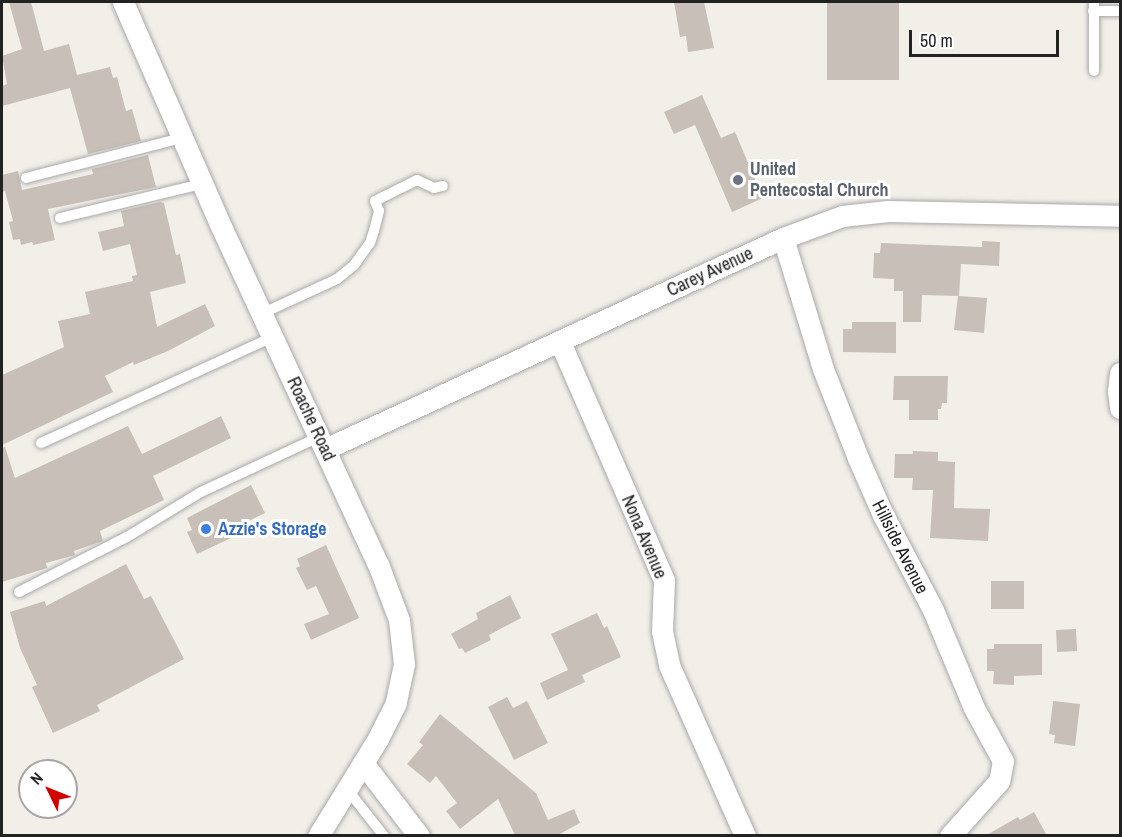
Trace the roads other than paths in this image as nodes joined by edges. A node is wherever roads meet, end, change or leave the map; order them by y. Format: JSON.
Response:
{"nodes":[{"id":1,"x":123,"y":2,"type":"edge"},
{"id":2,"x":1094,"y":6,"type":"edge"},
{"id":3,"x":1120,"y":11,"type":"edge"},
{"id":4,"x":1094,"y":71,"type":"dead end"},
{"id":5,"x":182,"y":138,"type":"junction"},
{"id":6,"x":26,"y":178,"type":"dead end"},
{"id":7,"x":202,"y":184,"type":"junction"},
{"id":8,"x":443,"y":186,"type":"dead end"},
{"id":9,"x":1120,"y":216,"type":"edge"},
{"id":10,"x":60,"y":218,"type":"dead end"},
{"id":11,"x":783,"y":238,"type":"junction"},
{"id":12,"x":261,"y":314,"type":"junction"},
{"id":13,"x":272,"y":337,"type":"junction"},
{"id":14,"x":560,"y":342,"type":"junction"},
{"id":15,"x":1120,"y":373,"type":"edge"},
{"id":16,"x":1120,"y":408,"type":"edge"},
{"id":17,"x":41,"y":443,"type":"dead end"},
{"id":18,"x":322,"y":443,"type":"junction"},
{"id":19,"x":19,"y":592,"type":"dead end"},
{"id":20,"x":363,"y":763,"type":"junction"},
{"id":21,"x":347,"y":789,"type":"junction"},
{"id":22,"x":318,"y":836,"type":"edge"},
{"id":23,"x":384,"y":836,"type":"edge"},
{"id":24,"x":419,"y":836,"type":"edge"},
{"id":25,"x":745,"y":836,"type":"edge"},
{"id":26,"x":950,"y":836,"type":"edge"}],
"edges":[{"from":1,"to":5,"type":"street","name":"Roache Road"},
{"from":2,"to":3,"type":"lane"},
{"from":2,"to":4,"type":"lane"},
{"from":5,"to":6,"type":"lane"},
{"from":5,"to":7,"type":"street","name":"Roache Road"},
{"from":7,"to":10,"type":"lane"},
{"from":7,"to":12,"type":"street","name":"Roache Road"},
{"from":8,"to":12,"type":"lane"},
{"from":9,"to":11,"type":"street","name":"Carey Avenue"},
{"from":11,"to":14,"type":"street","name":"Carey Avenue"},
{"from":11,"to":26,"type":"street","name":"Hillside Avenue"},
{"from":12,"to":13,"type":"street","name":"Roache Road"},
{"from":13,"to":17,"type":"lane"},
{"from":13,"to":18,"type":"street","name":"Roache Road"},
{"from":14,"to":18,"type":"street","name":"Carey Avenue"},
{"from":14,"to":25,"type":"street","name":"Nona Avenue"},
{"from":15,"to":16,"type":"street"},
{"from":18,"to":19,"type":"lane"},
{"from":18,"to":20,"type":"street","name":"Roache Road"},
{"from":20,"to":21,"type":"street","name":"Roache Road"},
{"from":20,"to":24,"type":"street"},
{"from":21,"to":22,"type":"street","name":"Roache Road"},
{"from":21,"to":23,"type":"lane"}]}
